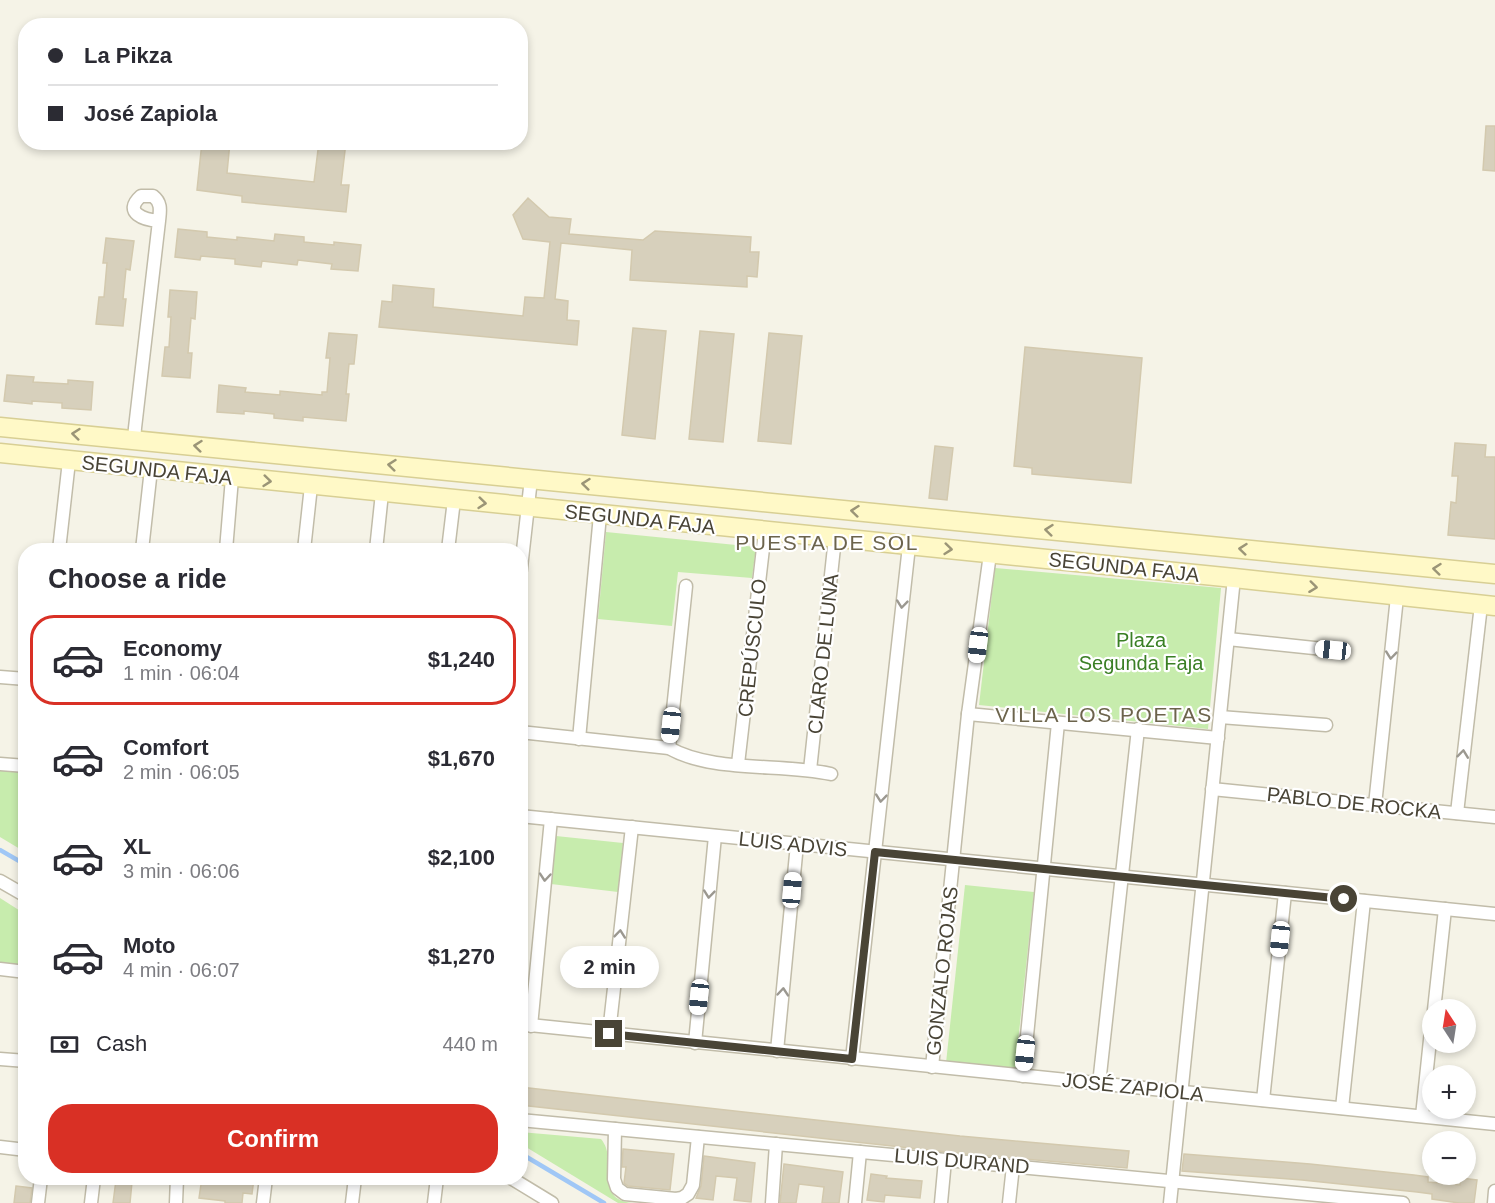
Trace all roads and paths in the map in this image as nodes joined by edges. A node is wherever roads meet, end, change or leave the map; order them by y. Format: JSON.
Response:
{"nodes":[{"id":1,"x":159,"y":221,"type":"dead end"},
{"id":2,"x":0,"y":426,"type":"edge"},
{"id":3,"x":134,"y":440,"type":"junction"},
{"id":4,"x":0,"y":453,"type":"edge"},
{"id":5,"x":69,"y":461,"type":"junction"},
{"id":6,"x":151,"y":469,"type":"junction"},
{"id":7,"x":232,"y":478,"type":"junction"},
{"id":8,"x":531,"y":479,"type":"junction"},
{"id":9,"x":311,"y":486,"type":"junction"},
{"id":10,"x":382,"y":493,"type":"junction"},
{"id":11,"x":454,"y":500,"type":"junction"},
{"id":12,"x":527,"y":508,"type":"junction"},
{"id":13,"x":600,"y":515,"type":"junction"},
{"id":14,"x":765,"y":531,"type":"junction"},
{"id":15,"x":835,"y":538,"type":"junction"},
{"id":16,"x":60,"y":543,"type":"edge"},
{"id":17,"x":143,"y":543,"type":"edge"},
{"id":18,"x":227,"y":543,"type":"edge"},
{"id":19,"x":305,"y":543,"type":"edge"},
{"id":20,"x":377,"y":543,"type":"edge"},
{"id":21,"x":449,"y":543,"type":"edge"},
{"id":22,"x":523,"y":543,"type":"edge"},
{"id":23,"x":909,"y":546,"type":"junction"},
{"id":24,"x":990,"y":554,"type":"junction"},
{"id":25,"x":1495,"y":574,"type":"edge"},
{"id":26,"x":1234,"y":578,"type":"junction"},
{"id":27,"x":686,"y":586,"type":"dead end"},
{"id":28,"x":1397,"y":597,"type":"junction"},
{"id":29,"x":1488,"y":605,"type":"edge"},
{"id":30,"x":1228,"y":639,"type":"junction"},
{"id":31,"x":1333,"y":650,"type":"dead end"},
{"id":32,"x":0,"y":677,"type":"edge"},
{"id":33,"x":18,"y":678,"type":"edge"},
{"id":34,"x":968,"y":714,"type":"junction"},
{"id":35,"x":1220,"y":717,"type":"junction"},
{"id":36,"x":1058,"y":723,"type":"junction"},
{"id":37,"x":1326,"y":725,"type":"dead end"},
{"id":38,"x":1138,"y":729,"type":"junction"},
{"id":39,"x":528,"y":733,"type":"edge"},
{"id":40,"x":1218,"y":738,"type":"junction"},
{"id":41,"x":579,"y":739,"type":"junction"},
{"id":42,"x":669,"y":748,"type":"junction"},
{"id":43,"x":0,"y":764,"type":"edge"},
{"id":44,"x":738,"y":764,"type":"junction"},
{"id":45,"x":18,"y":765,"type":"edge"},
{"id":46,"x":810,"y":770,"type":"junction"},
{"id":47,"x":831,"y":774,"type":"dead end"},
{"id":48,"x":1212,"y":789,"type":"junction"},
{"id":49,"x":1375,"y":805,"type":"junction"},
{"id":50,"x":1457,"y":813,"type":"junction"},
{"id":51,"x":528,"y":817,"type":"edge"},
{"id":52,"x":1495,"y":817,"type":"edge"},
{"id":53,"x":551,"y":819,"type":"junction"},
{"id":54,"x":632,"y":827,"type":"junction"},
{"id":55,"x":715,"y":836,"type":"junction"},
{"id":56,"x":797,"y":844,"type":"junction"},
{"id":57,"x":875,"y":852,"type":"junction"},
{"id":58,"x":953,"y":860,"type":"junction"},
{"id":59,"x":1044,"y":869,"type":"junction"},
{"id":60,"x":1121,"y":877,"type":"junction"},
{"id":61,"x":0,"y":881,"type":"edge"},
{"id":62,"x":1202,"y":885,"type":"junction"},
{"id":63,"x":18,"y":891,"type":"edge"},
{"id":64,"x":1285,"y":893,"type":"junction"},
{"id":65,"x":1364,"y":901,"type":"junction"},
{"id":66,"x":1445,"y":909,"type":"junction"},
{"id":67,"x":1495,"y":914,"type":"edge"},
{"id":68,"x":0,"y":969,"type":"edge"},
{"id":69,"x":18,"y":971,"type":"edge"},
{"id":70,"x":1435,"y":999,"type":"edge"},
{"id":71,"x":528,"y":1009,"type":"edge"},
{"id":72,"x":528,"y":1025,"type":"edge"},
{"id":73,"x":609,"y":1034,"type":"junction"},
{"id":74,"x":695,"y":1043,"type":"junction"},
{"id":75,"x":777,"y":1051,"type":"junction"},
{"id":76,"x":0,"y":1059,"type":"edge"},
{"id":77,"x":852,"y":1059,"type":"junction"},
{"id":78,"x":18,"y":1060,"type":"edge"},
{"id":79,"x":932,"y":1067,"type":"junction"},
{"id":80,"x":1023,"y":1076,"type":"junction"},
{"id":81,"x":1099,"y":1084,"type":"junction"},
{"id":82,"x":1181,"y":1092,"type":"junction"},
{"id":83,"x":1263,"y":1100,"type":"junction"},
{"id":84,"x":1342,"y":1108,"type":"junction"},
{"id":85,"x":1422,"y":1116,"type":"edge"},
{"id":86,"x":1449,"y":1119,"type":"edge"},
{"id":87,"x":528,"y":1121,"type":"edge"},
{"id":88,"x":1495,"y":1124,"type":"edge"},
{"id":89,"x":615,"y":1129,"type":"junction"},
{"id":90,"x":698,"y":1137,"type":"junction"},
{"id":91,"x":777,"y":1144,"type":"junction"},
{"id":92,"x":0,"y":1147,"type":"edge"},
{"id":93,"x":18,"y":1149,"type":"edge"},
{"id":94,"x":860,"y":1152,"type":"junction"},
{"id":95,"x":945,"y":1160,"type":"junction"},
{"id":96,"x":1013,"y":1166,"type":"junction"},
{"id":97,"x":1172,"y":1181,"type":"junction"},
{"id":98,"x":40,"y":1185,"type":"edge"},
{"id":99,"x":93,"y":1185,"type":"edge"},
{"id":100,"x":177,"y":1185,"type":"edge"},
{"id":101,"x":265,"y":1185,"type":"edge"},
{"id":102,"x":354,"y":1185,"type":"edge"},
{"id":103,"x":436,"y":1185,"type":"edge"},
{"id":104,"x":522,"y":1185,"type":"edge"},
{"id":105,"x":1495,"y":1191,"type":"edge"},
{"id":106,"x":38,"y":1203,"type":"edge"},
{"id":107,"x":91,"y":1203,"type":"edge"},
{"id":108,"x":176,"y":1203,"type":"edge"},
{"id":109,"x":263,"y":1203,"type":"edge"},
{"id":110,"x":352,"y":1203,"type":"edge"},
{"id":111,"x":434,"y":1203,"type":"edge"},
{"id":112,"x":552,"y":1203,"type":"edge"},
{"id":113,"x":772,"y":1203,"type":"edge"},
{"id":114,"x":855,"y":1203,"type":"edge"},
{"id":115,"x":941,"y":1203,"type":"edge"},
{"id":116,"x":1009,"y":1203,"type":"edge"},
{"id":117,"x":1170,"y":1203,"type":"edge"},
{"id":118,"x":1403,"y":1203,"type":"edge"},
{"id":119,"x":1494,"y":1203,"type":"edge"}],
"edges":[{"from":1,"to":3,"type":"street"},
{"from":3,"to":2,"type":"main road","name":"SEGUNDA FAJA","one_way":true},
{"from":8,"to":3,"type":"main road","name":"SEGUNDA FAJA","one_way":true},
{"from":4,"to":5,"type":"main road","name":"SEGUNDA FAJA"},
{"from":5,"to":6,"type":"main road","name":"SEGUNDA FAJA"},
{"from":5,"to":16,"type":"street"},
{"from":6,"to":7,"type":"main road","name":"SEGUNDA FAJA"},
{"from":6,"to":17,"type":"street"},
{"from":7,"to":9,"type":"main road","name":"SEGUNDA FAJA","one_way":true},
{"from":7,"to":18,"type":"street"},
{"from":8,"to":12,"type":"street"},
{"from":25,"to":8,"type":"main road","name":"SEGUNDA FAJA","one_way":true},
{"from":9,"to":10,"type":"main road","name":"SEGUNDA FAJA"},
{"from":9,"to":19,"type":"street"},
{"from":10,"to":11,"type":"main road","name":"SEGUNDA FAJA"},
{"from":10,"to":20,"type":"street"},
{"from":11,"to":12,"type":"main road","name":"SEGUNDA FAJA","one_way":true},
{"from":11,"to":21,"type":"street"},
{"from":12,"to":13,"type":"main road","name":"SEGUNDA FAJA"},
{"from":12,"to":22,"type":"street"},
{"from":13,"to":14,"type":"main road","name":"SEGUNDA FAJA"},
{"from":13,"to":41,"type":"street"},
{"from":14,"to":15,"type":"main road","name":"SEGUNDA FAJA"},
{"from":14,"to":44,"type":"street","name":"CREPÚSCULO"},
{"from":15,"to":23,"type":"main road","name":"SEGUNDA FAJA"},
{"from":15,"to":46,"type":"street","name":"CLARO DE LUNA"},
{"from":23,"to":24,"type":"main road","name":"SEGUNDA FAJA","one_way":true},
{"from":23,"to":57,"type":"street","one_way":true},
{"from":24,"to":26,"type":"main road","name":"SEGUNDA FAJA"},
{"from":24,"to":34,"type":"street","name":"GONZALO ROJAS"},
{"from":26,"to":28,"type":"main road","name":"SEGUNDA FAJA","one_way":true},
{"from":26,"to":30,"type":"street"},
{"from":27,"to":42,"type":"street"},
{"from":28,"to":29,"type":"main road","name":"SEGUNDA FAJA"},
{"from":28,"to":49,"type":"street","one_way":true},
{"from":50,"to":29,"type":"street","one_way":true},
{"from":30,"to":31,"type":"street"},
{"from":30,"to":35,"type":"street"},
{"from":32,"to":33,"type":"street"},
{"from":34,"to":36,"type":"street"},
{"from":34,"to":58,"type":"street","name":"GONZALO ROJAS"},
{"from":35,"to":37,"type":"street"},
{"from":35,"to":40,"type":"street"},
{"from":36,"to":38,"type":"street"},
{"from":36,"to":59,"type":"street"},
{"from":38,"to":40,"type":"street"},
{"from":38,"to":60,"type":"street"},
{"from":39,"to":41,"type":"street"},
{"from":40,"to":48,"type":"street"},
{"from":41,"to":42,"type":"street"},
{"from":42,"to":44,"type":"street"},
{"from":43,"to":45,"type":"street"},
{"from":44,"to":46,"type":"street"},
{"from":46,"to":47,"type":"street"},
{"from":48,"to":49,"type":"street","name":"PABLO DE ROCKA"},
{"from":48,"to":62,"type":"street"},
{"from":49,"to":50,"type":"street","name":"PABLO DE ROCKA"},
{"from":50,"to":52,"type":"street","name":"PABLO DE ROCKA"},
{"from":51,"to":53,"type":"street","name":"LUIS ADVIS"},
{"from":53,"to":54,"type":"street","name":"LUIS ADVIS"},
{"from":53,"to":71,"type":"street","one_way":true},
{"from":54,"to":55,"type":"street","name":"LUIS ADVIS"},
{"from":73,"to":54,"type":"street","one_way":true},
{"from":55,"to":56,"type":"street","name":"LUIS ADVIS"},
{"from":55,"to":74,"type":"street","one_way":true},
{"from":56,"to":57,"type":"street","name":"LUIS ADVIS"},
{"from":75,"to":56,"type":"street","one_way":true},
{"from":57,"to":58,"type":"street","name":"LUIS ADVIS"},
{"from":57,"to":77,"type":"street"},
{"from":58,"to":59,"type":"street","name":"LUIS ADVIS"},
{"from":58,"to":79,"type":"street","name":"GONZALO ROJAS"},
{"from":59,"to":60,"type":"street","name":"LUIS ADVIS"},
{"from":59,"to":80,"type":"street"},
{"from":60,"to":62,"type":"street","name":"LUIS ADVIS"},
{"from":60,"to":81,"type":"street"},
{"from":61,"to":63,"type":"street"},
{"from":62,"to":64,"type":"street","name":"LUIS ADVIS"},
{"from":62,"to":82,"type":"street"},
{"from":64,"to":65,"type":"street","name":"LUIS ADVIS"},
{"from":64,"to":83,"type":"street"},
{"from":65,"to":66,"type":"street","name":"LUIS ADVIS"},
{"from":65,"to":84,"type":"street"},
{"from":66,"to":67,"type":"street","name":"LUIS ADVIS"},
{"from":66,"to":70,"type":"street"},
{"from":68,"to":69,"type":"street"},
{"from":72,"to":73,"type":"street","name":"JOSÉ ZAPIOLA"},
{"from":73,"to":74,"type":"street","name":"JOSÉ ZAPIOLA"},
{"from":74,"to":75,"type":"street","name":"JOSÉ ZAPIOLA"},
{"from":75,"to":77,"type":"street","name":"JOSÉ ZAPIOLA"},
{"from":76,"to":78,"type":"street"},
{"from":77,"to":79,"type":"street","name":"JOSÉ ZAPIOLA"},
{"from":79,"to":80,"type":"street","name":"JOSÉ ZAPIOLA"},
{"from":80,"to":81,"type":"street","name":"JOSÉ ZAPIOLA"},
{"from":81,"to":82,"type":"street","name":"JOSÉ ZAPIOLA"},
{"from":82,"to":83,"type":"street","name":"JOSÉ ZAPIOLA"},
{"from":82,"to":97,"type":"street"},
{"from":83,"to":84,"type":"street","name":"JOSÉ ZAPIOLA"},
{"from":84,"to":85,"type":"street","name":"JOSÉ ZAPIOLA"},
{"from":86,"to":88,"type":"street","name":"JOSÉ ZAPIOLA"},
{"from":87,"to":89,"type":"street","name":"LUIS DURAND"},
{"from":89,"to":90,"type":"street","name":"LUIS DURAND"},
{"from":89,"to":90,"type":"street"},
{"from":90,"to":91,"type":"street","name":"LUIS DURAND"},
{"from":91,"to":94,"type":"street","name":"LUIS DURAND"},
{"from":91,"to":113,"type":"street"},
{"from":92,"to":93,"type":"street"},
{"from":94,"to":95,"type":"street","name":"LUIS DURAND"},
{"from":94,"to":114,"type":"street"},
{"from":95,"to":96,"type":"street","name":"LUIS DURAND"},
{"from":95,"to":115,"type":"street"},
{"from":96,"to":97,"type":"street","name":"LUIS DURAND"},
{"from":96,"to":116,"type":"street"},
{"from":97,"to":117,"type":"street"},
{"from":97,"to":118,"type":"street","name":"LUIS DURAND"},
{"from":98,"to":106,"type":"street"},
{"from":99,"to":107,"type":"street"},
{"from":100,"to":108,"type":"street"},
{"from":101,"to":109,"type":"street"},
{"from":102,"to":110,"type":"street"},
{"from":103,"to":111,"type":"street"},
{"from":104,"to":112,"type":"street"},
{"from":105,"to":119,"type":"street"}]}
